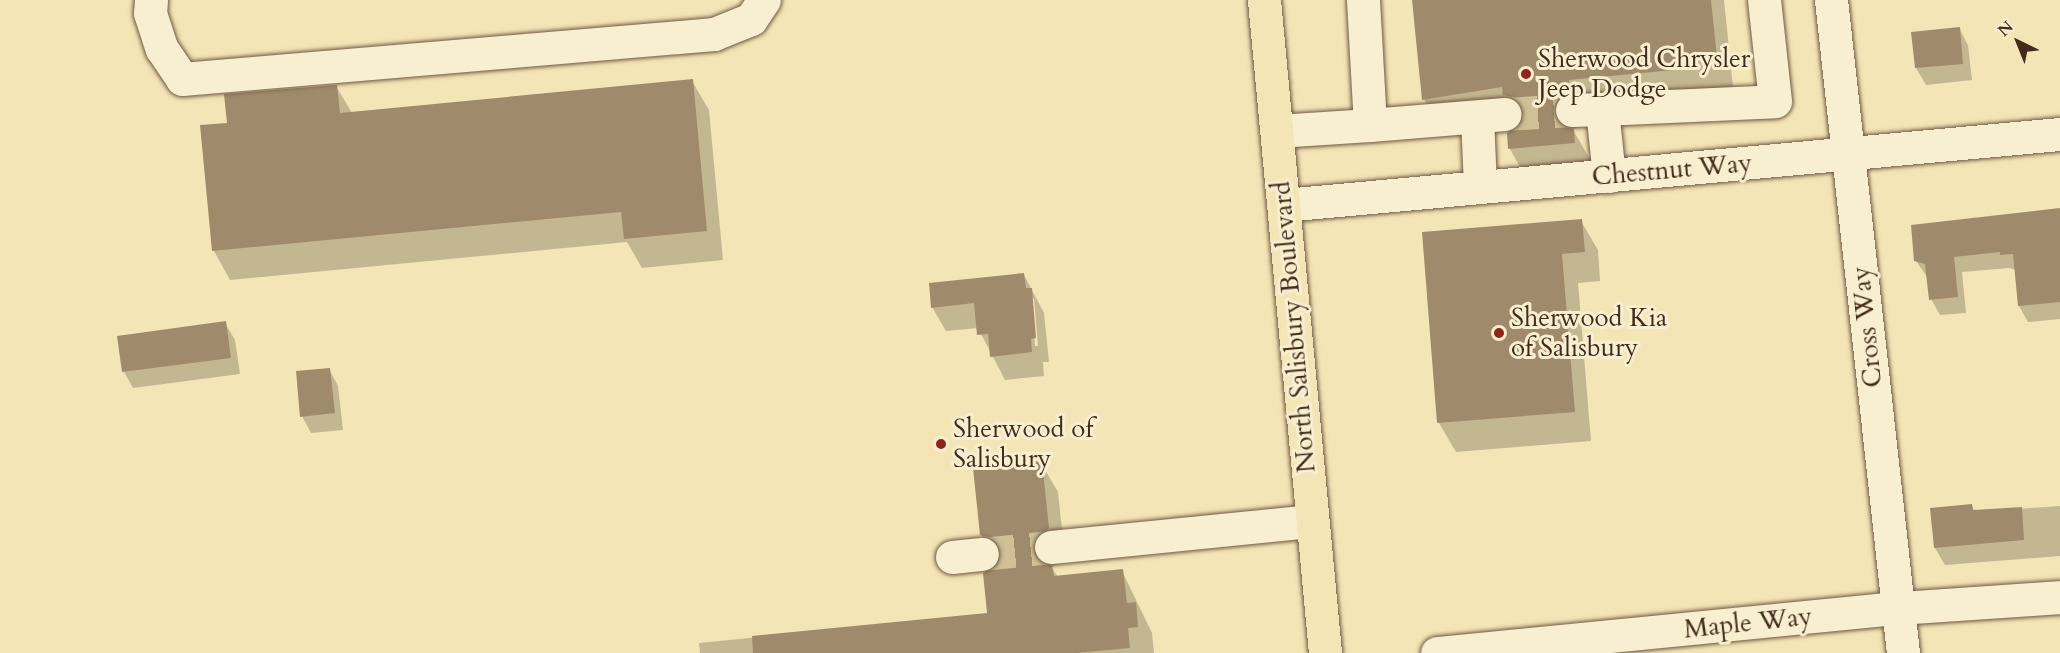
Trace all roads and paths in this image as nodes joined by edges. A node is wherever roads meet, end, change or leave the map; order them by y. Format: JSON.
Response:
{"nodes":[{"id":1,"x":152,"y":0,"type":"edge"},
{"id":2,"x":765,"y":0,"type":"edge"},
{"id":3,"x":1264,"y":0,"type":"edge"},
{"id":4,"x":1363,"y":0,"type":"edge"},
{"id":5,"x":1764,"y":0,"type":"edge"},
{"id":6,"x":1831,"y":0,"type":"edge"},
{"id":7,"x":1370,"y":125,"type":"junction"},
{"id":8,"x":1277,"y":131,"type":"junction"},
{"id":9,"x":2060,"y":134,"type":"edge"},
{"id":10,"x":1847,"y":154,"type":"junction"},
{"id":11,"x":1609,"y":176,"type":"junction"},
{"id":12,"x":1480,"y":187,"type":"junction"},
{"id":13,"x":1284,"y":205,"type":"junction"},
{"id":14,"x":1310,"y":521,"type":"junction"},
{"id":15,"x":1051,"y":547,"type":"tunnel mouth"},
{"id":16,"x":2060,"y":597,"type":"edge"},
{"id":17,"x":1899,"y":608,"type":"junction"},
{"id":18,"x":1454,"y":652,"type":"edge"},
{"id":19,"x":1325,"y":653,"type":"edge"},
{"id":20,"x":1902,"y":653,"type":"edge"}],
"edges":[{"from":1,"to":2,"type":"street"},
{"from":3,"to":8,"type":"main road","name":"North Salisbury Boulevard"},
{"from":4,"to":7,"type":"street"},
{"from":5,"to":11,"type":"street"},
{"from":6,"to":10,"type":"street","name":"Cross Way"},
{"from":7,"to":8,"type":"street"},
{"from":7,"to":12,"type":"street"},
{"from":8,"to":13,"type":"main road","name":"North Salisbury Boulevard"},
{"from":9,"to":10,"type":"street","name":"Chestnut Way"},
{"from":10,"to":11,"type":"street","name":"Chestnut Way"},
{"from":10,"to":17,"type":"street","name":"Cross Way"},
{"from":11,"to":12,"type":"street","name":"Chestnut Way"},
{"from":12,"to":13,"type":"street","name":"Chestnut Way"},
{"from":13,"to":14,"type":"main road","name":"North Salisbury Boulevard"},
{"from":14,"to":15,"type":"street"},
{"from":14,"to":19,"type":"main road","name":"North Salisbury Boulevard"},
{"from":16,"to":17,"type":"street","name":"Maple Way"},
{"from":17,"to":18,"type":"street","name":"Maple Way"},
{"from":17,"to":20,"type":"street","name":"Cross Way"}]}
